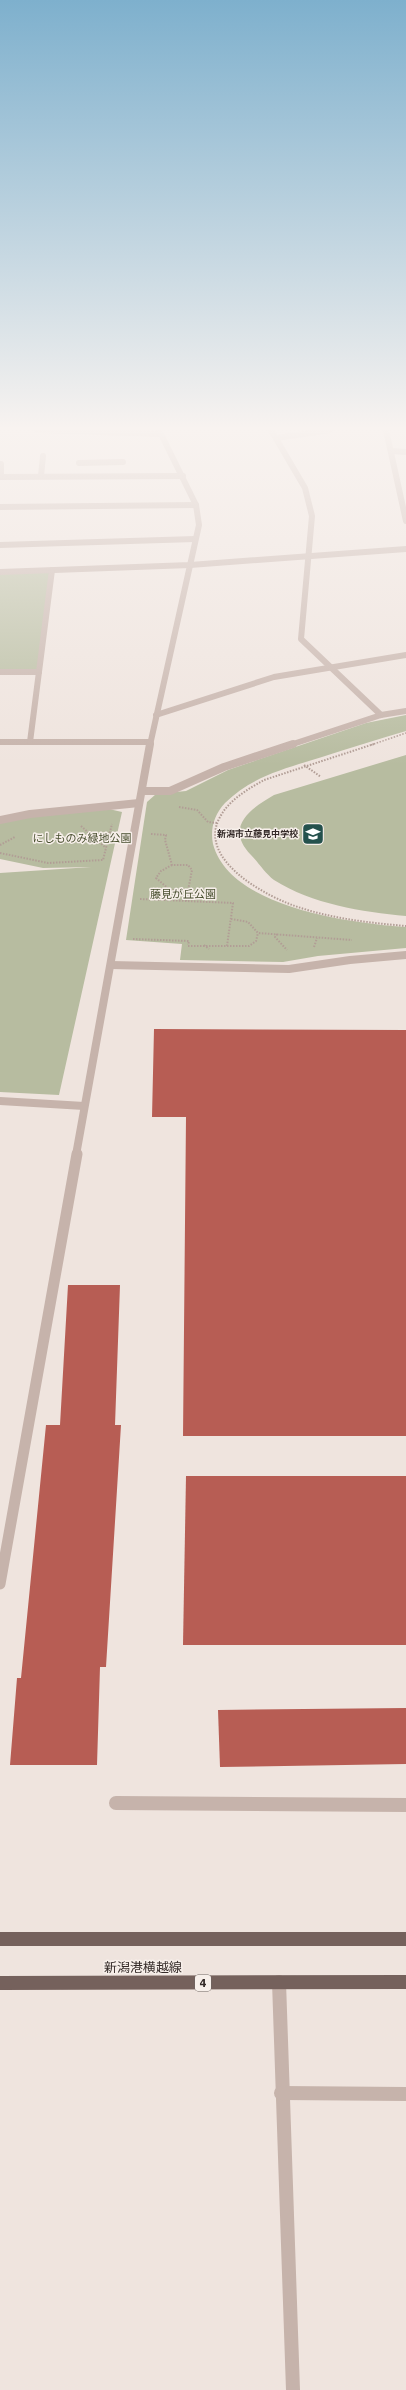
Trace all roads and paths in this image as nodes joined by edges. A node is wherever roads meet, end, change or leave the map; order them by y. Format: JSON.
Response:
{"nodes":[{"id":1,"x":113,"y":542,"type":"edge"},
{"id":2,"x":195,"y":542,"type":"edge"},
{"id":3,"x":311,"y":542,"type":"edge"},
{"id":4,"x":0,"y":545,"type":"edge"},
{"id":5,"x":406,"y":548,"type":"edge"},
{"id":6,"x":310,"y":556,"type":"junction"},
{"id":7,"x":190,"y":565,"type":"junction"},
{"id":8,"x":52,"y":570,"type":"junction"},
{"id":9,"x":0,"y":572,"type":"edge"},
{"id":10,"x":406,"y":655,"type":"edge"},
{"id":11,"x":330,"y":668,"type":"junction"},
{"id":12,"x":0,"y":672,"type":"edge"},
{"id":13,"x":40,"y":672,"type":"junction"},
{"id":14,"x":406,"y":711,"type":"edge"},
{"id":15,"x":381,"y":715,"type":"junction"},
{"id":16,"x":156,"y":716,"type":"junction"},
{"id":17,"x":406,"y":733,"type":"edge"},
{"id":18,"x":0,"y":742,"type":"edge"},
{"id":19,"x":30,"y":742,"type":"junction"},
{"id":20,"x":150,"y":742,"type":"junction"},
{"id":21,"x":304,"y":765,"type":"junction"},
{"id":22,"x":321,"y":777,"type":"dead end"},
{"id":23,"x":142,"y":791,"type":"junction"},
{"id":24,"x":139,"y":803,"type":"junction"},
{"id":25,"x":175,"y":806,"type":"dead end"},
{"id":26,"x":113,"y":818,"type":"dead end"},
{"id":27,"x":0,"y":820,"type":"edge"},
{"id":28,"x":79,"y":823,"type":"dead end"},
{"id":29,"x":217,"y":823,"type":"junction"},
{"id":30,"x":152,"y":828,"type":"dead end"},
{"id":31,"x":150,"y":834,"type":"junction"},
{"id":32,"x":149,"y":841,"type":"dead end"},
{"id":33,"x":106,"y":848,"type":"junction"},
{"id":34,"x":0,"y":853,"type":"edge"},
{"id":35,"x":172,"y":865,"type":"junction"},
{"id":36,"x":141,"y":892,"type":"dead end"},
{"id":37,"x":188,"y":892,"type":"junction"},
{"id":38,"x":140,"y":899,"type":"junction"},
{"id":39,"x":186,"y":901,"type":"junction"},
{"id":40,"x":138,"y":906,"type":"dead end"},
{"id":41,"x":231,"y":919,"type":"junction"},
{"id":42,"x":406,"y":926,"type":"edge"},
{"id":43,"x":133,"y":932,"type":"dead end"},
{"id":44,"x":258,"y":933,"type":"junction"},
{"id":45,"x":354,"y":940,"type":"dead end"},
{"id":46,"x":188,"y":945,"type":"junction"},
{"id":47,"x":227,"y":946,"type":"junction"},
{"id":48,"x":406,"y":955,"type":"edge"},
{"id":49,"x":110,"y":965,"type":"junction"},
{"id":50,"x":184,"y":967,"type":"junction"},
{"id":51,"x":0,"y":1101,"type":"edge"},
{"id":52,"x":84,"y":1106,"type":"junction"},
{"id":53,"x":0,"y":1584,"type":"edge"},
{"id":54,"x":116,"y":1803,"type":"dead end"},
{"id":55,"x":406,"y":1805,"type":"edge"},
{"id":56,"x":406,"y":1939,"type":"edge"},
{"id":57,"x":0,"y":1940,"type":"edge"},
{"id":58,"x":279,"y":1982,"type":"junction"},
{"id":59,"x":406,"y":1982,"type":"edge"},
{"id":60,"x":0,"y":1983,"type":"edge"},
{"id":61,"x":281,"y":2093,"type":"junction"},
{"id":62,"x":406,"y":2094,"type":"edge"},
{"id":63,"x":293,"y":2390,"type":"edge"}],
"edges":[{"from":1,"to":4,"type":"street"},
{"from":2,"to":7,"type":"street"},
{"from":3,"to":6,"type":"street"},
{"from":5,"to":6,"type":"street"},
{"from":6,"to":7,"type":"street"},
{"from":6,"to":11,"type":"street"},
{"from":7,"to":8,"type":"street"},
{"from":7,"to":16,"type":"street"},
{"from":8,"to":9,"type":"street"},
{"from":8,"to":13,"type":"street"},
{"from":10,"to":11,"type":"street"},
{"from":11,"to":15,"type":"street"},
{"from":11,"to":16,"type":"street"},
{"from":12,"to":13,"type":"street"},
{"from":13,"to":19,"type":"street"},
{"from":14,"to":15,"type":"street"},
{"from":15,"to":23,"type":"street"},
{"from":16,"to":20,"type":"street"},
{"from":17,"to":21,"type":"path"},
{"from":18,"to":19,"type":"street"},
{"from":19,"to":20,"type":"street"},
{"from":20,"to":23,"type":"street"},
{"from":21,"to":22,"type":"path"},
{"from":21,"to":29,"type":"path"},
{"from":23,"to":24,"type":"street"},
{"from":24,"to":27,"type":"street"},
{"from":24,"to":49,"type":"street"},
{"from":25,"to":29,"type":"path"},
{"from":26,"to":33,"type":"path"},
{"from":28,"to":33,"type":"path"},
{"from":29,"to":42,"type":"path"},
{"from":30,"to":31,"type":"path"},
{"from":31,"to":32,"type":"path"},
{"from":31,"to":35,"type":"path"},
{"from":33,"to":34,"type":"path"},
{"from":35,"to":37,"type":"path"},
{"from":35,"to":37,"type":"path"},
{"from":36,"to":38,"type":"path"},
{"from":37,"to":39,"type":"path"},
{"from":38,"to":39,"type":"path"},
{"from":38,"to":40,"type":"path"},
{"from":39,"to":41,"type":"path"},
{"from":41,"to":44,"type":"path"},
{"from":41,"to":47,"type":"path"},
{"from":43,"to":46,"type":"path"},
{"from":44,"to":45,"type":"path"},
{"from":44,"to":47,"type":"path"},
{"from":46,"to":47,"type":"path"},
{"from":46,"to":50,"type":"path"},
{"from":48,"to":50,"type":"street"},
{"from":49,"to":50,"type":"street"},
{"from":49,"to":52,"type":"street"},
{"from":51,"to":52,"type":"street"},
{"from":52,"to":53,"type":"street"},
{"from":54,"to":55,"type":"street"},
{"from":56,"to":57,"type":"main road"},
{"from":58,"to":59,"type":"main road","name":"新潟港横越線","number":"4"},
{"from":58,"to":60,"type":"main road","name":"新潟港横越線","number":"4"},
{"from":58,"to":61,"type":"street"},
{"from":61,"to":62,"type":"street"},
{"from":61,"to":63,"type":"street"}]}
